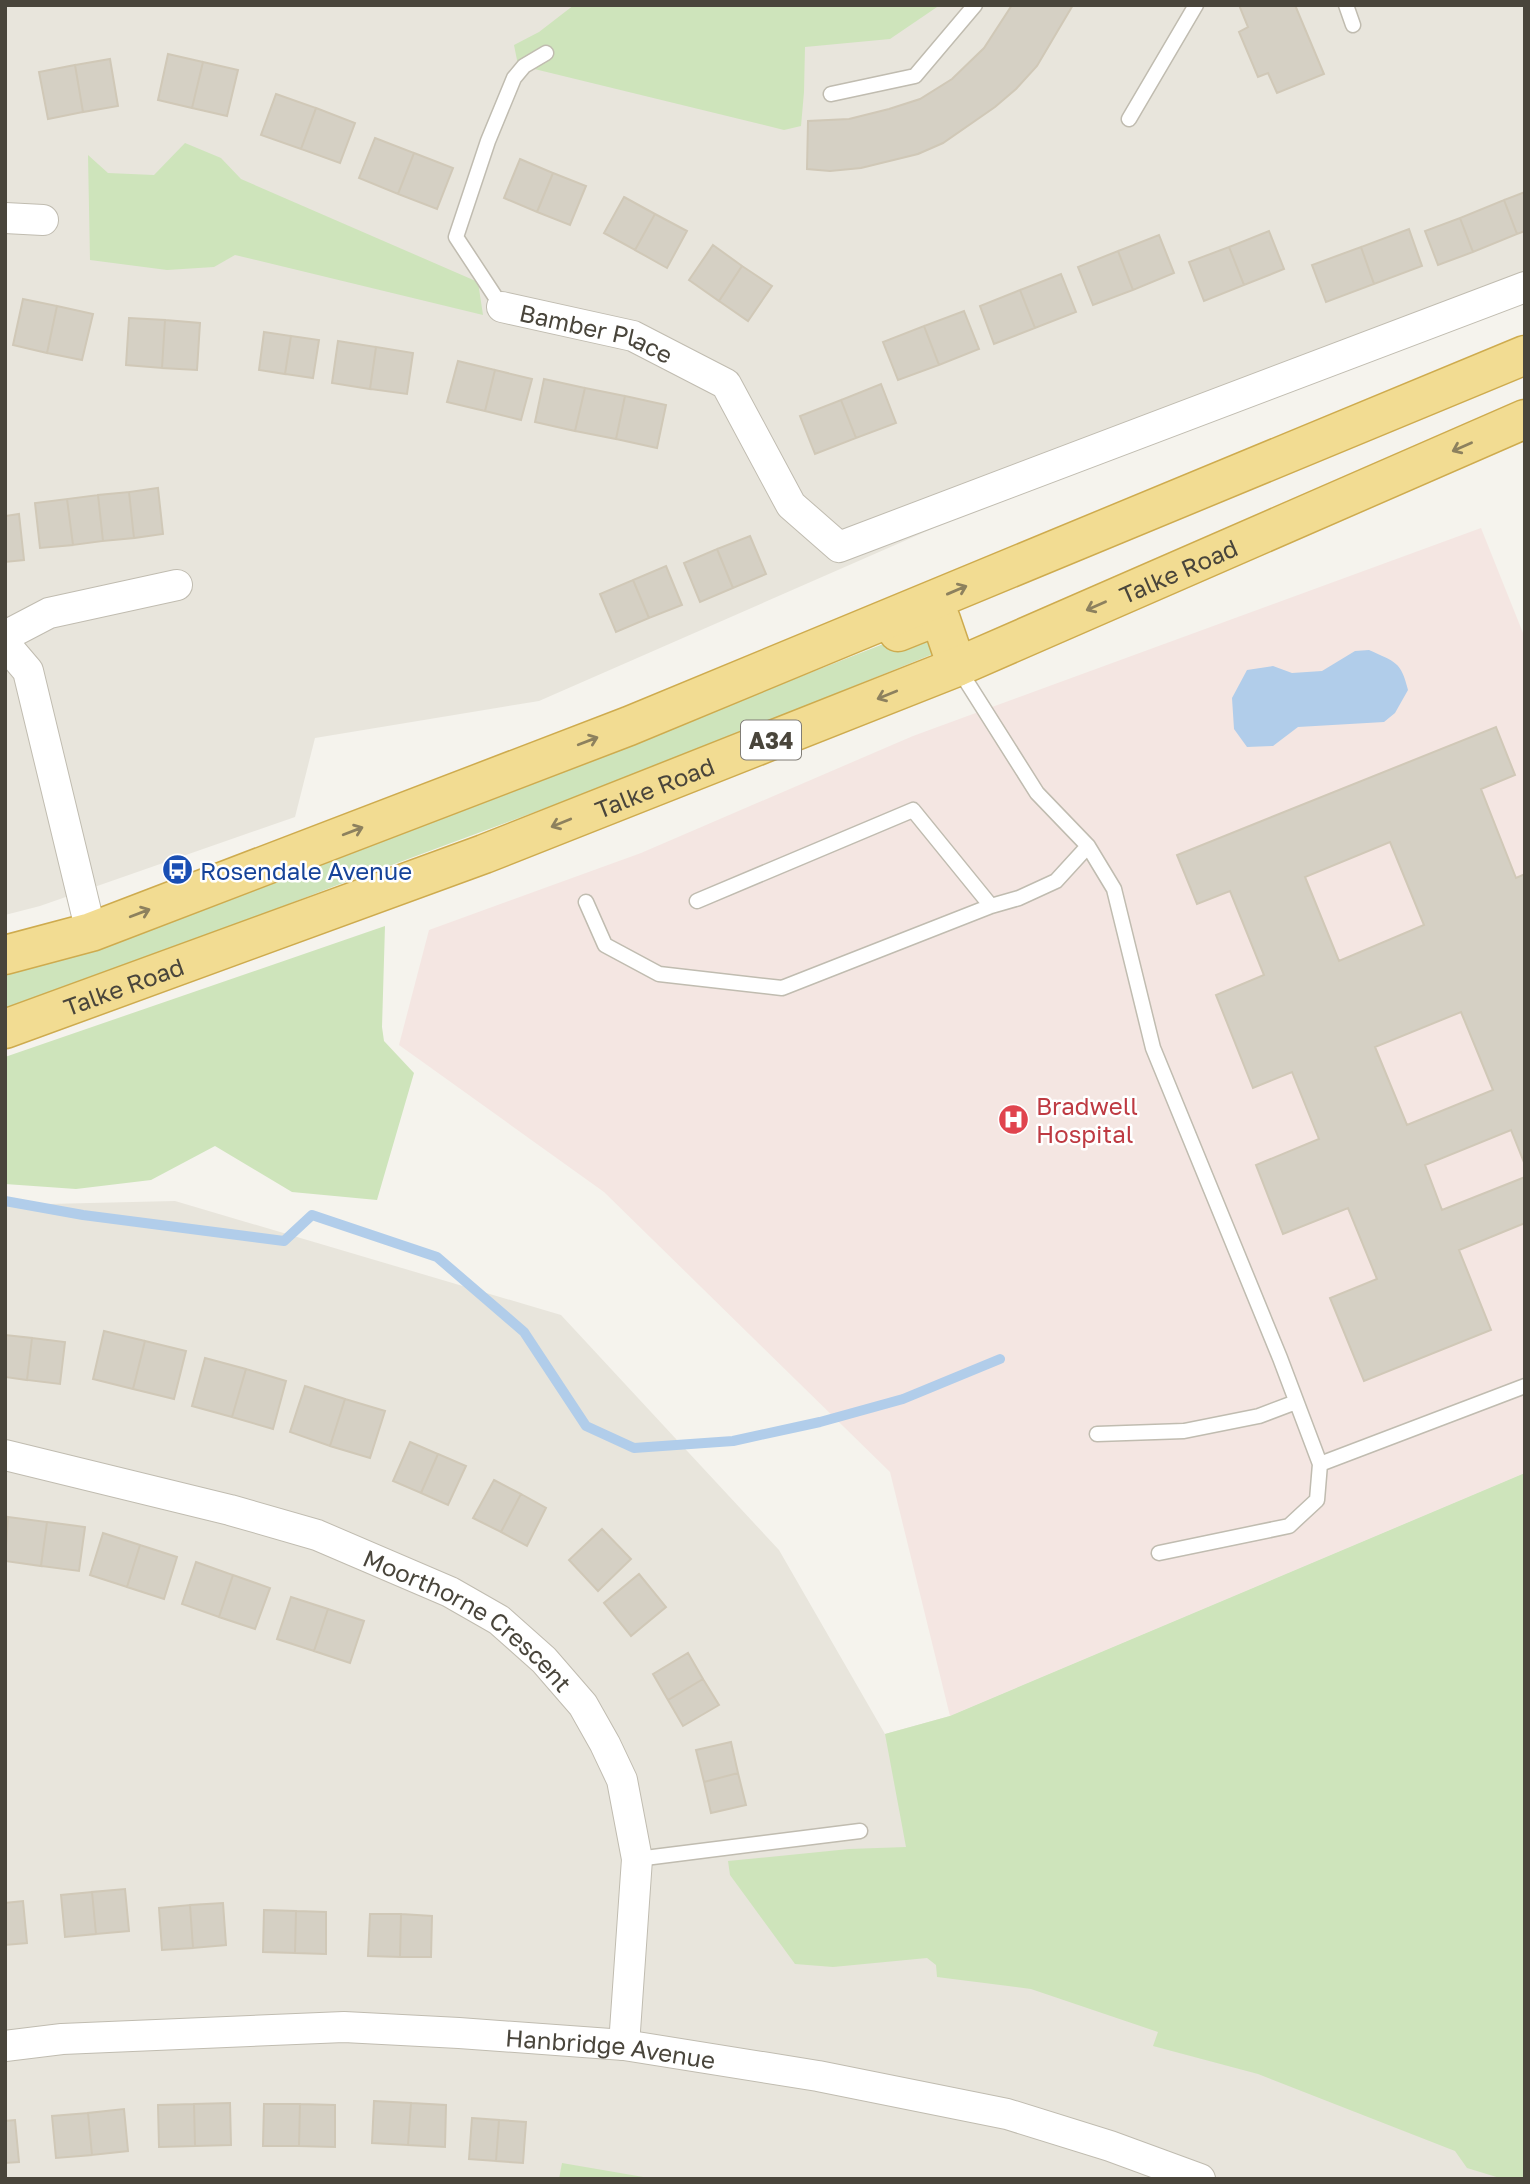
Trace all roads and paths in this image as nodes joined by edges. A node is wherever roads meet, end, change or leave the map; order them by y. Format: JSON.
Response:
{"nodes":[{"id":1,"x":975,"y":5,"type":"edge"},
{"id":2,"x":1196,"y":5,"type":"edge"},
{"id":3,"x":1346,"y":5,"type":"edge"},
{"id":4,"x":1353,"y":25,"type":"dead end"},
{"id":5,"x":546,"y":53,"type":"dead end"},
{"id":6,"x":831,"y":93,"type":"dead end"},
{"id":7,"x":1129,"y":119,"type":"dead end"},
{"id":8,"x":5,"y":218,"type":"edge"},
{"id":9,"x":43,"y":220,"type":"dead end"},
{"id":10,"x":1525,"y":287,"type":"edge"},
{"id":11,"x":502,"y":307,"type":"joint"},
{"id":12,"x":1525,"y":355,"type":"edge"},
{"id":13,"x":1525,"y":419,"type":"edge"},
{"id":14,"x":177,"y":585,"type":"dead end"},
{"id":15,"x":5,"y":636,"type":"edge"},
{"id":16,"x":5,"y":645,"type":"edge"},
{"id":17,"x":957,"y":667,"type":"junction"},
{"id":18,"x":629,"y":726,"type":"junction"},
{"id":19,"x":1088,"y":846,"type":"junction"},
{"id":20,"x":697,"y":901,"type":"dead end"},
{"id":21,"x":586,"y":902,"type":"dead end"},
{"id":22,"x":990,"y":906,"type":"junction"},
{"id":23,"x":91,"y":932,"type":"junction"},
{"id":24,"x":5,"y":955,"type":"edge"},
{"id":25,"x":5,"y":1029,"type":"edge"},
{"id":26,"x":1525,"y":1387,"type":"edge"},
{"id":27,"x":1296,"y":1402,"type":"junction"},
{"id":28,"x":1097,"y":1434,"type":"dead end"},
{"id":29,"x":5,"y":1455,"type":"edge"},
{"id":30,"x":1320,"y":1464,"type":"junction"},
{"id":31,"x":1159,"y":1553,"type":"dead end"},
{"id":32,"x":860,"y":1831,"type":"dead end"},
{"id":33,"x":637,"y":1859,"type":"junction"},
{"id":34,"x":624,"y":2045,"type":"junction"},
{"id":35,"x":5,"y":2046,"type":"edge"},
{"id":36,"x":1200,"y":2179,"type":"edge"}],
"edges":[{"from":1,"to":6,"type":"lane"},
{"from":2,"to":7,"type":"lane"},
{"from":3,"to":4,"type":"lane"},
{"from":5,"to":11,"type":"lane","name":"Bamber Place"},
{"from":8,"to":9,"type":"street"},
{"from":10,"to":11,"type":"street","name":"Bamber Place"},
{"from":18,"to":12,"type":"highway","one_way":true},
{"from":13,"to":17,"type":"highway","name":"Talke Road","number":"A34","one_way":true},
{"from":14,"to":15,"type":"street"},
{"from":16,"to":23,"type":"street"},
{"from":17,"to":18,"type":"highway"},
{"from":17,"to":19,"type":"lane"},
{"from":17,"to":25,"type":"highway","name":"Talke Road","number":"A34","one_way":true},
{"from":23,"to":18,"type":"highway","one_way":true},
{"from":19,"to":22,"type":"lane"},
{"from":19,"to":27,"type":"lane"},
{"from":20,"to":22,"type":"lane"},
{"from":21,"to":22,"type":"lane"},
{"from":23,"to":24,"type":"highway"},
{"from":26,"to":30,"type":"lane"},
{"from":27,"to":28,"type":"lane"},
{"from":27,"to":30,"type":"lane"},
{"from":29,"to":33,"type":"street","name":"Moorthorne Crescent"},
{"from":30,"to":31,"type":"lane"},
{"from":32,"to":33,"type":"lane"},
{"from":33,"to":34,"type":"street","name":"Moorthorne Crescent"},
{"from":34,"to":35,"type":"street","name":"Hanbridge Avenue"},
{"from":34,"to":36,"type":"street","name":"Hanbridge Avenue"}]}
